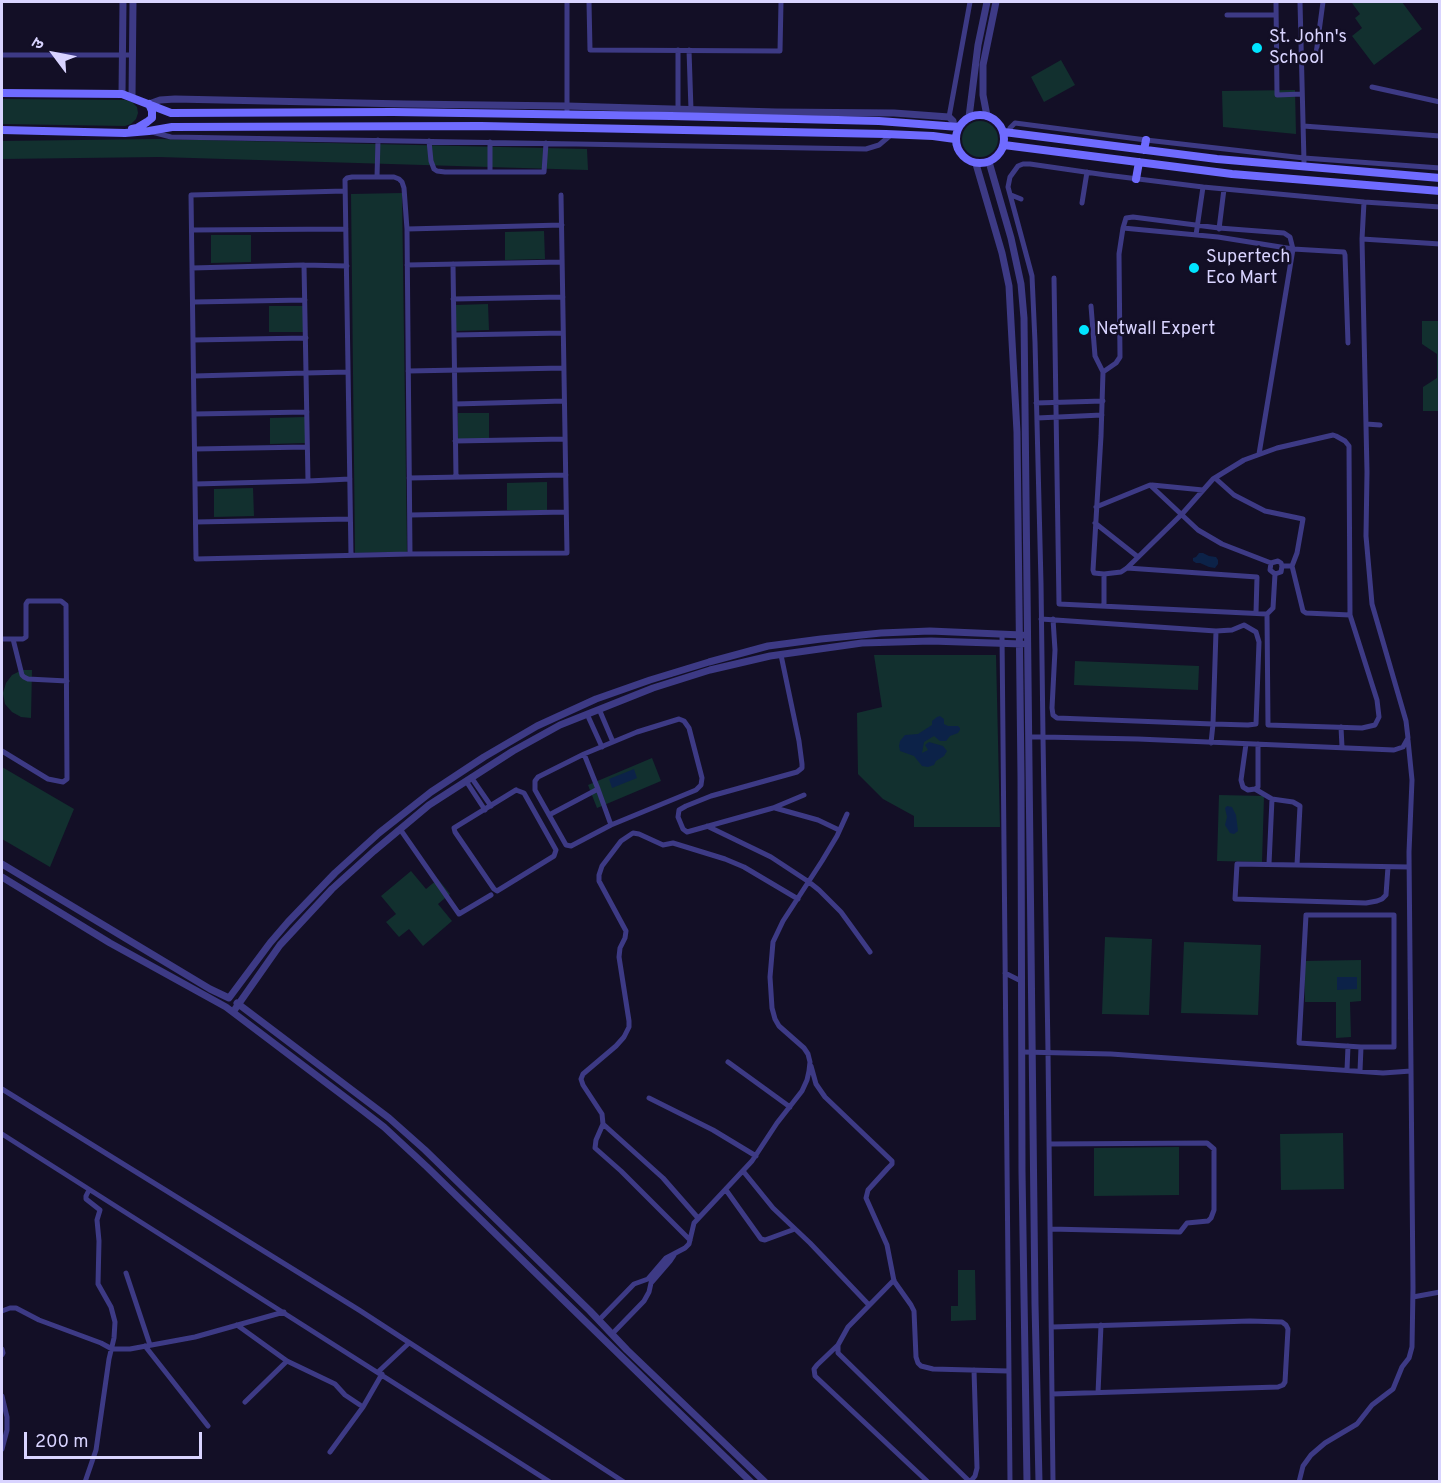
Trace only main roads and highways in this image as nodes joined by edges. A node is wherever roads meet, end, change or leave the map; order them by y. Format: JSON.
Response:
{"nodes":[{"id":1,"x":2,"y":93,"type":"edge"},
{"id":2,"x":149,"y":104,"type":"junction"},
{"id":3,"x":956,"y":127,"type":"junction"},
{"id":4,"x":2,"y":130,"type":"edge"},
{"id":5,"x":114,"y":133,"type":"junction"},
{"id":6,"x":1006,"y":133,"type":"junction"},
{"id":7,"x":955,"y":139,"type":"junction"},
{"id":8,"x":1146,"y":140,"type":"road end"},
{"id":9,"x":1004,"y":145,"type":"junction"},
{"id":10,"x":1144,"y":150,"type":"junction"},
{"id":11,"x":1140,"y":162,"type":"junction"},
{"id":12,"x":1440,"y":178,"type":"edge"},
{"id":13,"x":1136,"y":179,"type":"road end"},
{"id":14,"x":1440,"y":191,"type":"edge"}],
"edges":[{"from":1,"to":2,"type":"main road"},
{"from":2,"to":3,"type":"main road"},
{"from":2,"to":5,"type":"main road"},
{"from":3,"to":6,"type":"main road"},
{"from":3,"to":7,"type":"main road"},
{"from":4,"to":5,"type":"main road"},
{"from":5,"to":7,"type":"main road"},
{"from":6,"to":9,"type":"main road"},
{"from":6,"to":10,"type":"main road"},
{"from":7,"to":9,"type":"main road"},
{"from":8,"to":10,"type":"main road"},
{"from":9,"to":11,"type":"main road"},
{"from":10,"to":12,"type":"main road"},
{"from":11,"to":13,"type":"main road"},
{"from":11,"to":14,"type":"main road"}]}
